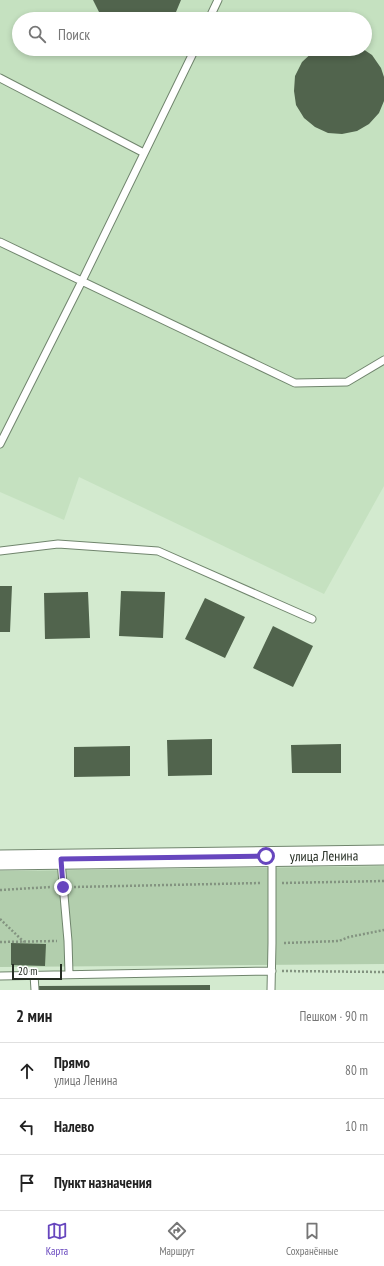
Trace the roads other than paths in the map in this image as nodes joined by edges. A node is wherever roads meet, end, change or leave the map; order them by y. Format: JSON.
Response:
{"nodes":[{"id":1,"x":218,"y":0,"type":"edge"},
{"id":2,"x":212,"y":12,"type":"edge"},
{"id":3,"x":192,"y":56,"type":"edge"},
{"id":4,"x":0,"y":78,"type":"edge"},
{"id":5,"x":144,"y":153,"type":"junction"},
{"id":6,"x":0,"y":242,"type":"edge"},
{"id":7,"x":82,"y":281,"type":"junction"},
{"id":8,"x":384,"y":360,"type":"edge"},
{"id":9,"x":0,"y":444,"type":"edge"},
{"id":10,"x":0,"y":551,"type":"edge"},
{"id":11,"x":312,"y":619,"type":"dead end"},
{"id":12,"x":384,"y":855,"type":"edge"},
{"id":13,"x":272,"y":856,"type":"junction"},
{"id":14,"x":61,"y":859,"type":"junction"},
{"id":15,"x":0,"y":860,"type":"edge"},
{"id":16,"x":272,"y":971,"type":"junction"},
{"id":17,"x":69,"y":974,"type":"junction"},
{"id":18,"x":34,"y":975,"type":"junction"},
{"id":19,"x":0,"y":976,"type":"edge"},
{"id":20,"x":35,"y":990,"type":"edge"},
{"id":21,"x":271,"y":990,"type":"edge"}],
"edges":[{"from":1,"to":2,"type":"lane"},
{"from":3,"to":5,"type":"lane"},
{"from":4,"to":5,"type":"lane"},
{"from":5,"to":7,"type":"lane"},
{"from":6,"to":7,"type":"lane"},
{"from":7,"to":8,"type":"lane"},
{"from":7,"to":9,"type":"lane"},
{"from":10,"to":11,"type":"lane"},
{"from":12,"to":13,"type":"street","name":"улица Ленина"},
{"from":13,"to":14,"type":"street","name":"улица Ленина"},
{"from":13,"to":16,"type":"lane"},
{"from":14,"to":15,"type":"street","name":"улица Ленина"},
{"from":14,"to":17,"type":"lane"},
{"from":16,"to":17,"type":"lane"},
{"from":16,"to":21,"type":"lane"},
{"from":17,"to":18,"type":"lane"},
{"from":18,"to":19,"type":"lane"},
{"from":18,"to":20,"type":"lane"}]}
